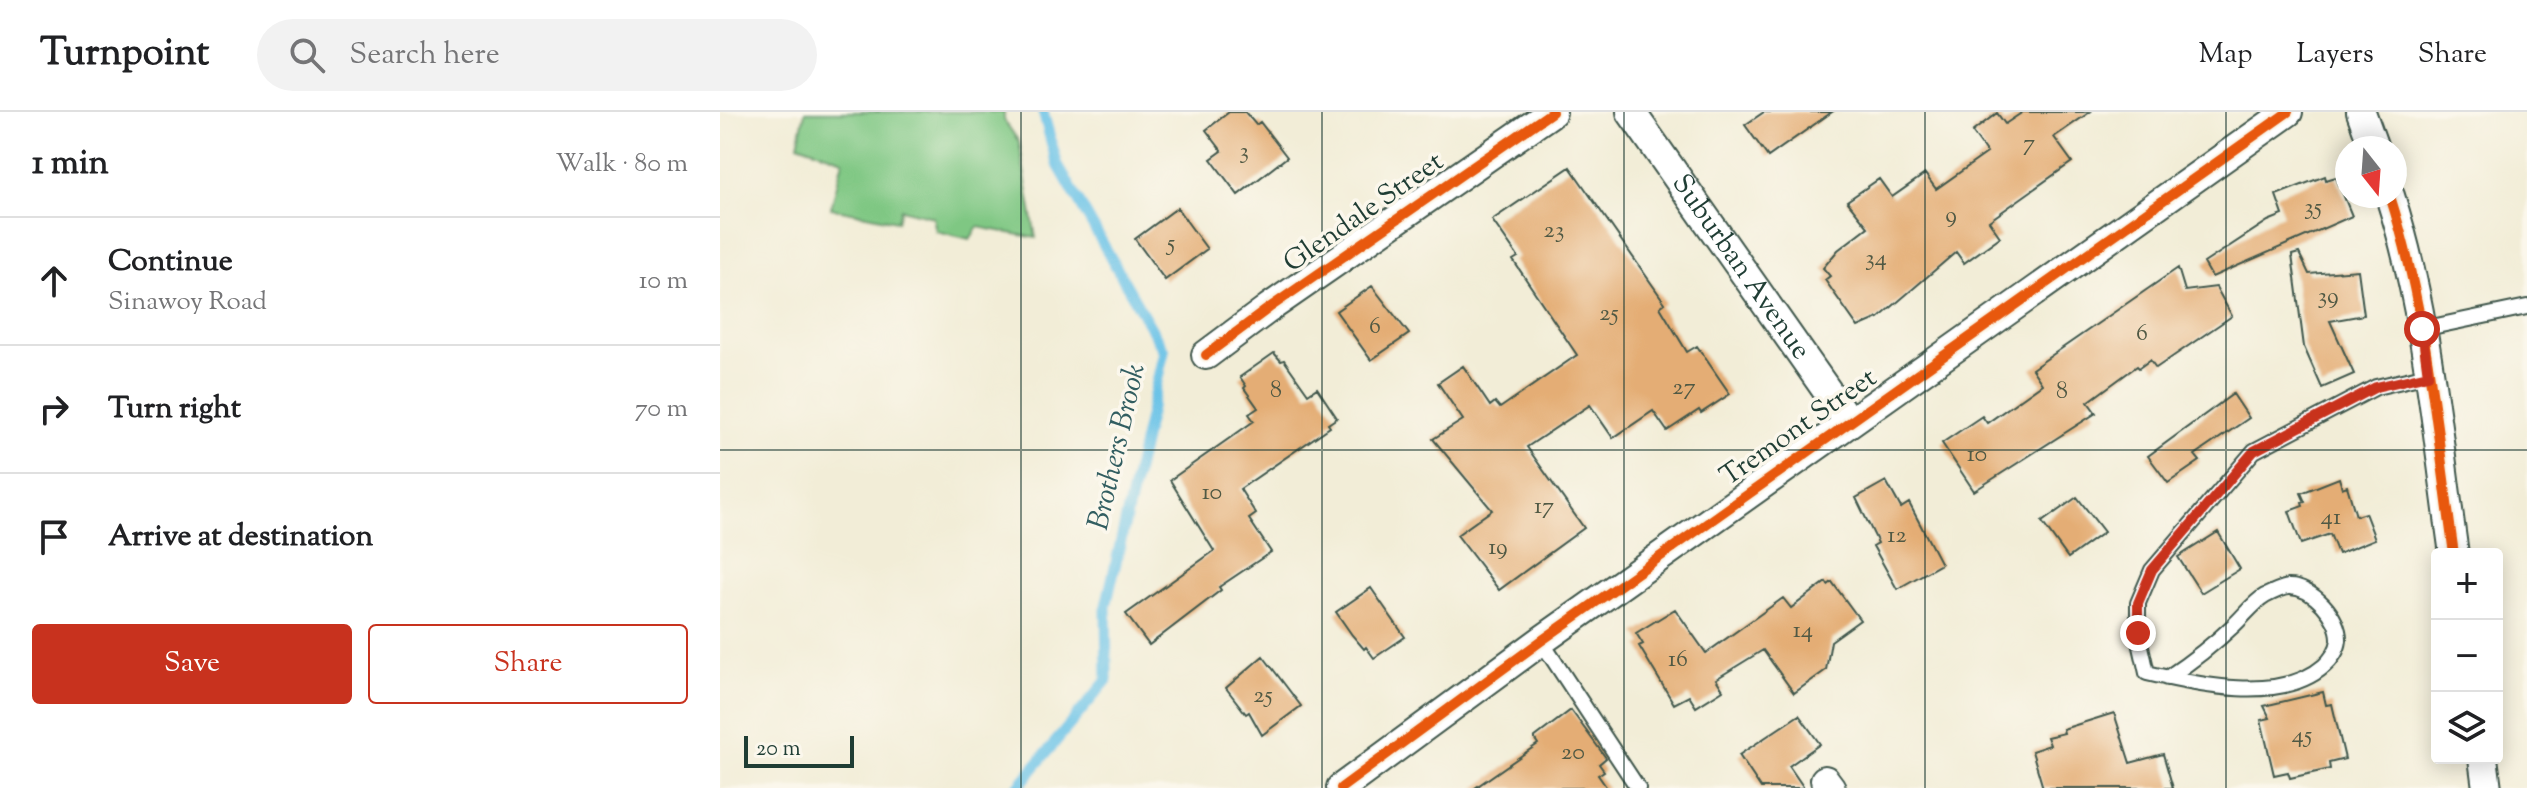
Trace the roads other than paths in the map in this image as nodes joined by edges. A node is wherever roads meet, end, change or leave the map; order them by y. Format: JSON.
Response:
{"nodes":[{"id":1,"x":1552,"y":112,"type":"edge"},
{"id":2,"x":1631,"y":112,"type":"edge"},
{"id":3,"x":2288,"y":112,"type":"edge"},
{"id":4,"x":2361,"y":112,"type":"edge"},
{"id":5,"x":2370,"y":136,"type":"edge"},
{"id":6,"x":2393,"y":208,"type":"edge"},
{"id":7,"x":2527,"y":307,"type":"edge"},
{"id":8,"x":2422,"y":329,"type":"junction"},
{"id":9,"x":1206,"y":355,"type":"dead end"},
{"id":10,"x":2428,"y":375,"type":"junction"},
{"id":11,"x":1849,"y":422,"type":"junction"},
{"id":12,"x":2453,"y":548,"type":"edge"},
{"id":13,"x":1541,"y":641,"type":"junction"},
{"id":14,"x":2167,"y":678,"type":"junction"},
{"id":15,"x":2484,"y":764,"type":"edge"},
{"id":16,"x":1341,"y":788,"type":"edge"},
{"id":17,"x":1638,"y":788,"type":"edge"},
{"id":18,"x":2487,"y":788,"type":"edge"}],
"edges":[{"from":1,"to":9,"type":"street","name":"Glendale Street"},
{"from":2,"to":11,"type":"street","name":"Suburban Avenue"},
{"from":3,"to":11,"type":"street","name":"Tremont Street"},
{"from":4,"to":5,"type":"street"},
{"from":6,"to":8,"type":"street"},
{"from":7,"to":8,"type":"lane"},
{"from":8,"to":10,"type":"street"},
{"from":10,"to":12,"type":"street"},
{"from":10,"to":14,"type":"lane"},
{"from":11,"to":13,"type":"street","name":"Tremont Street"},
{"from":13,"to":16,"type":"street","name":"Tremont Street"},
{"from":13,"to":17,"type":"lane"},
{"from":14,"to":14,"type":"lane"},
{"from":15,"to":18,"type":"street"}]}
